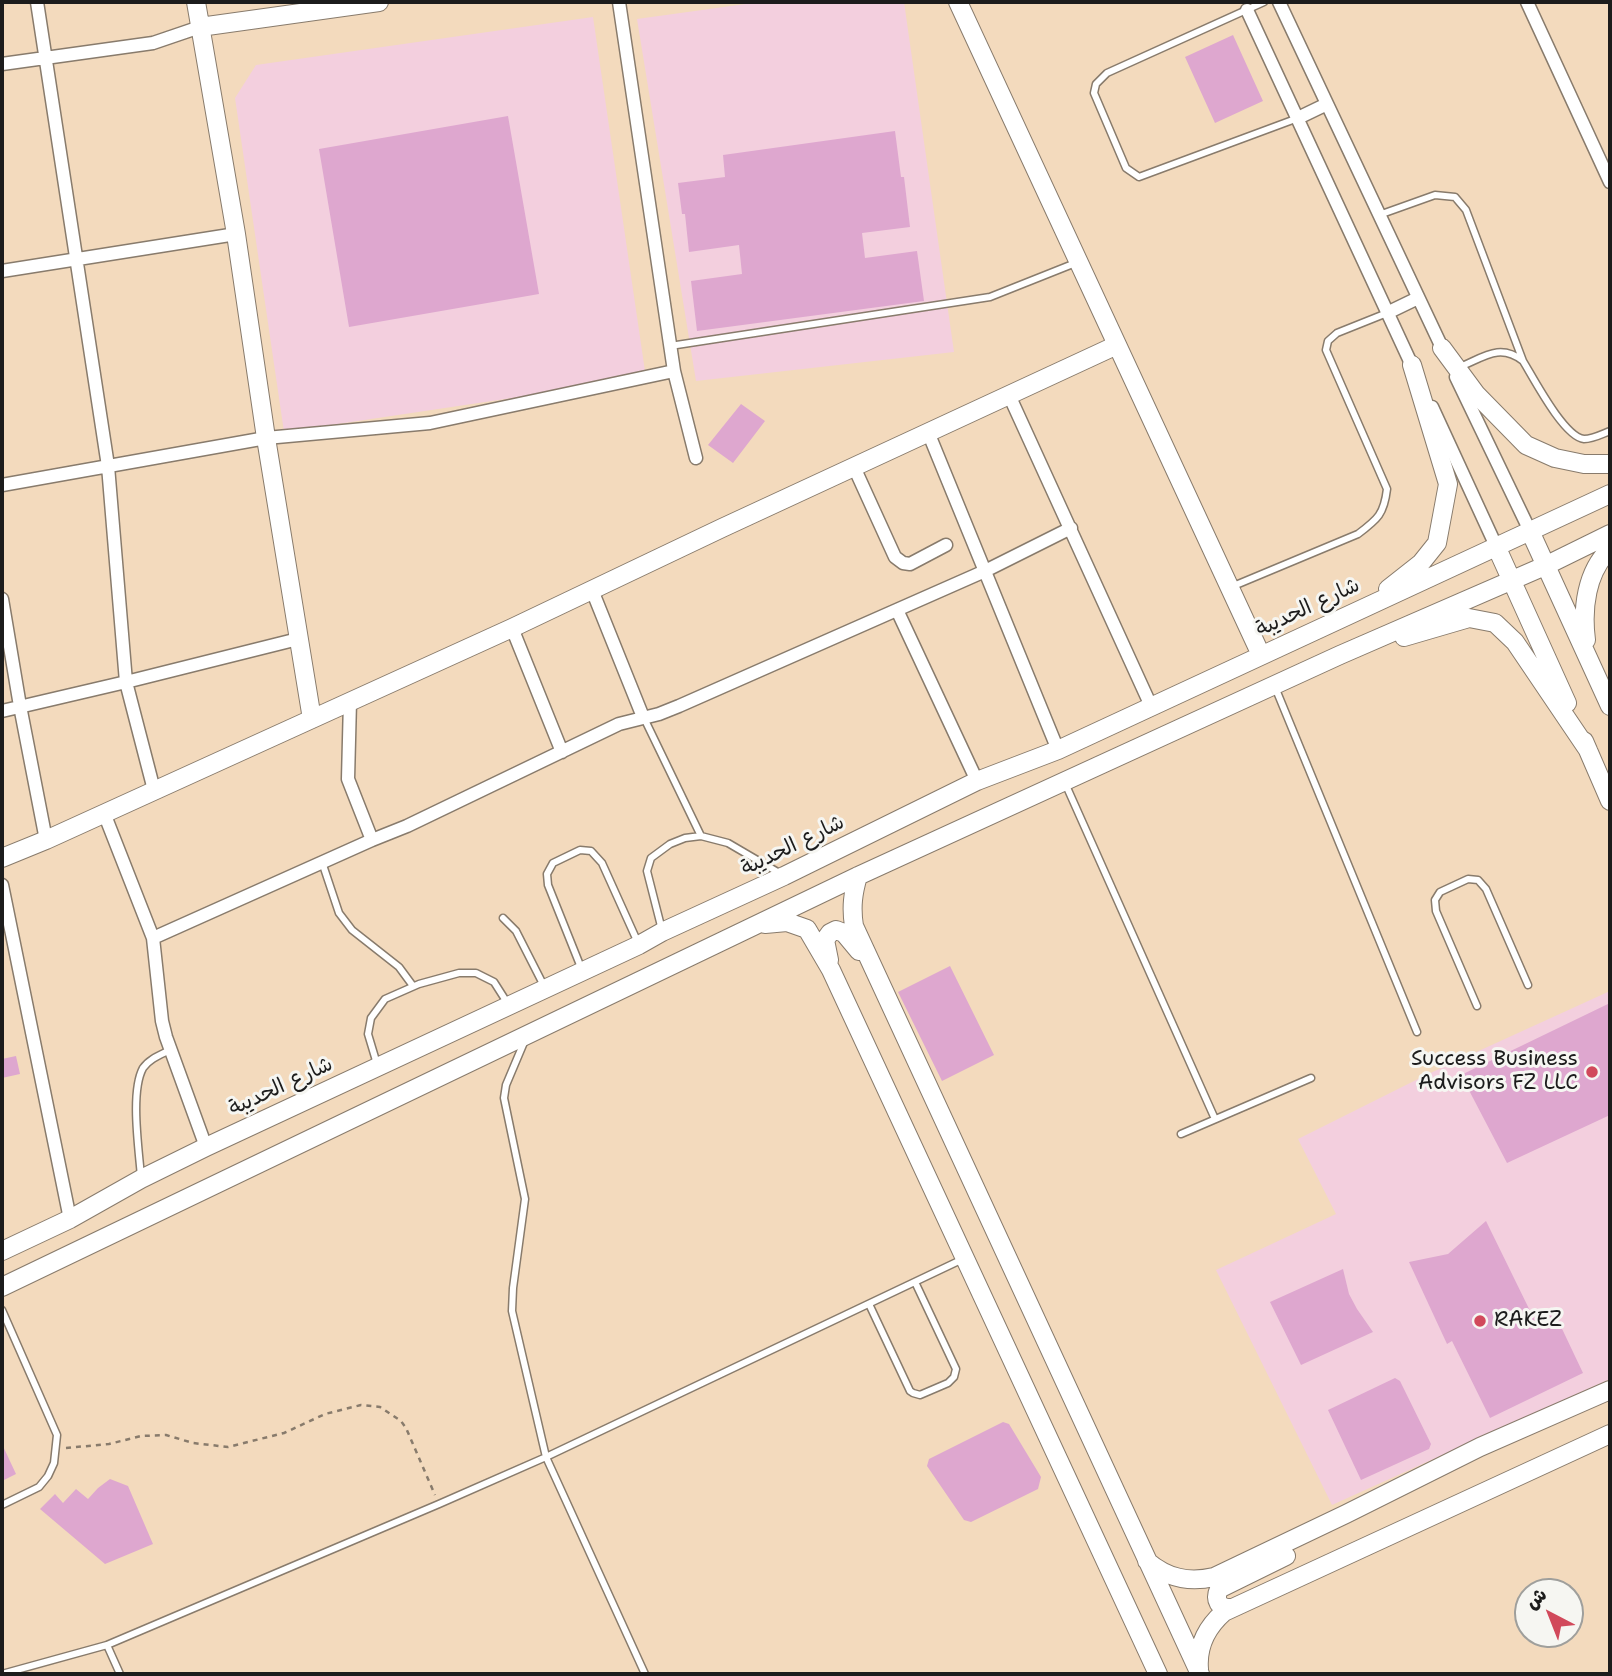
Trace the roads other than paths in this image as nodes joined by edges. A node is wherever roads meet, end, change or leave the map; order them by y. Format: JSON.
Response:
{"nodes":[{"id":1,"x":37,"y":2,"type":"edge"},
{"id":2,"x":196,"y":2,"type":"edge"},
{"id":3,"x":379,"y":2,"type":"edge"},
{"id":4,"x":619,"y":2,"type":"edge"},
{"id":5,"x":958,"y":2,"type":"edge"},
{"id":6,"x":1264,"y":2,"type":"edge"},
{"id":7,"x":1279,"y":2,"type":"edge"},
{"id":8,"x":1527,"y":2,"type":"edge"},
{"id":9,"x":1247,"y":10,"type":"junction"},
{"id":10,"x":200,"y":27,"type":"junction"},
{"id":11,"x":45,"y":58,"type":"junction"},
{"id":12,"x":2,"y":64,"type":"edge"},
{"id":13,"x":1327,"y":104,"type":"junction"},
{"id":14,"x":1298,"y":118,"type":"junction"},
{"id":15,"x":1610,"y":182,"type":"edge"},
{"id":16,"x":1379,"y":215,"type":"junction"},
{"id":17,"x":236,"y":234,"type":"junction"},
{"id":18,"x":76,"y":259,"type":"junction"},
{"id":19,"x":1078,"y":262,"type":"junction"},
{"id":20,"x":2,"y":271,"type":"edge"},
{"id":21,"x":1418,"y":298,"type":"junction"},
{"id":22,"x":1387,"y":313,"type":"junction"},
{"id":23,"x":1117,"y":345,"type":"junction"},
{"id":24,"x":670,"y":346,"type":"junction"},
{"id":25,"x":1442,"y":348,"type":"junction"},
{"id":26,"x":1523,"y":361,"type":"junction"},
{"id":27,"x":1412,"y":365,"type":"junction"},
{"id":28,"x":1457,"y":368,"type":"junction"},
{"id":29,"x":674,"y":371,"type":"junction"},
{"id":30,"x":1009,"y":395,"type":"junction"},
{"id":31,"x":1610,"y":431,"type":"edge"},
{"id":32,"x":928,"y":432,"type":"junction"},
{"id":33,"x":266,"y":438,"type":"junction"},
{"id":34,"x":696,"y":458,"type":"dead end"},
{"id":35,"x":1610,"y":464,"type":"edge"},
{"id":36,"x":108,"y":466,"type":"junction"},
{"id":37,"x":854,"y":467,"type":"junction"},
{"id":38,"x":2,"y":485,"type":"edge"},
{"id":39,"x":1610,"y":494,"type":"edge"},
{"id":40,"x":1071,"y":528,"type":"junction"},
{"id":41,"x":1530,"y":531,"type":"junction"},
{"id":42,"x":1610,"y":534,"type":"edge"},
{"id":43,"x":946,"y":545,"type":"dead end"},
{"id":44,"x":1496,"y":546,"type":"junction"},
{"id":45,"x":1610,"y":549,"type":"edge"},
{"id":46,"x":1547,"y":565,"type":"junction"},
{"id":47,"x":985,"y":571,"type":"junction"},
{"id":48,"x":1510,"y":580,"type":"junction"},
{"id":49,"x":1230,"y":588,"type":"junction"},
{"id":50,"x":592,"y":590,"type":"junction"},
{"id":51,"x":2,"y":599,"type":"edge"},
{"id":52,"x":1366,"y":607,"type":"junction"},
{"id":53,"x":897,"y":610,"type":"junction"},
{"id":54,"x":512,"y":628,"type":"junction"},
{"id":55,"x":298,"y":639,"type":"junction"},
{"id":56,"x":1261,"y":655,"type":"junction"},
{"id":57,"x":1340,"y":655,"type":"junction"},
{"id":58,"x":1588,"y":658,"type":"junction"},
{"id":59,"x":126,"y":682,"type":"junction"},
{"id":60,"x":1274,"y":685,"type":"junction"},
{"id":61,"x":349,"y":701,"type":"junction"},
{"id":62,"x":20,"y":706,"type":"junction"},
{"id":63,"x":1151,"y":706,"type":"junction"},
{"id":64,"x":1610,"y":706,"type":"edge"},
{"id":65,"x":2,"y":711,"type":"edge"},
{"id":66,"x":643,"y":717,"type":"junction"},
{"id":67,"x":312,"y":719,"type":"junction"},
{"id":68,"x":1058,"y":750,"type":"junction"},
{"id":69,"x":1588,"y":750,"type":"junction"},
{"id":70,"x":562,"y":752,"type":"junction"},
{"id":71,"x":977,"y":781,"type":"junction"},
{"id":72,"x":1064,"y":781,"type":"junction"},
{"id":73,"x":154,"y":790,"type":"junction"},
{"id":74,"x":1610,"y":801,"type":"edge"},
{"id":75,"x":104,"y":813,"type":"junction"},
{"id":76,"x":701,"y":836,"type":"junction"},
{"id":77,"x":46,"y":840,"type":"junction"},
{"id":78,"x":372,"y":840,"type":"junction"},
{"id":79,"x":2,"y":858,"type":"edge"},
{"id":80,"x":322,"y":862,"type":"junction"},
{"id":81,"x":784,"y":876,"type":"junction"},
{"id":82,"x":858,"y":876,"type":"junction"},
{"id":83,"x":2,"y":885,"type":"edge"},
{"id":84,"x":503,"y":918,"type":"dead end"},
{"id":85,"x":758,"y":924,"type":"junction"},
{"id":86,"x":662,"y":932,"type":"junction"},
{"id":87,"x":153,"y":938,"type":"junction"},
{"id":88,"x":639,"y":945,"type":"junction"},
{"id":89,"x":831,"y":970,"type":"junction"},
{"id":90,"x":582,"y":972,"type":"junction"},
{"id":91,"x":877,"y":973,"type":"junction"},
{"id":92,"x":1528,"y":985,"type":"dead end"},
{"id":93,"x":413,"y":986,"type":"junction"},
{"id":94,"x":545,"y":989,"type":"junction"},
{"id":95,"x":509,"y":1006,"type":"junction"},
{"id":96,"x":1477,"y":1006,"type":"dead end"},
{"id":97,"x":1417,"y":1032,"type":"dead end"},
{"id":98,"x":527,"y":1035,"type":"junction"},
{"id":99,"x":171,"y":1050,"type":"junction"},
{"id":100,"x":378,"y":1067,"type":"junction"},
{"id":101,"x":1311,"y":1078,"type":"dead end"},
{"id":102,"x":1215,"y":1119,"type":"junction"},
{"id":103,"x":1181,"y":1134,"type":"dead end"},
{"id":104,"x":206,"y":1147,"type":"junction"},
{"id":105,"x":141,"y":1179,"type":"junction"},
{"id":106,"x":70,"y":1219,"type":"junction"},
{"id":107,"x":2,"y":1251,"type":"edge"},
{"id":108,"x":965,"y":1258,"type":"junction"},
{"id":109,"x":915,"y":1282,"type":"junction"},
{"id":110,"x":2,"y":1287,"type":"edge"},
{"id":111,"x":869,"y":1304,"type":"junction"},
{"id":112,"x":2,"y":1310,"type":"edge"},
{"id":113,"x":4,"y":1319,"type":"edge"},
{"id":114,"x":1610,"y":1390,"type":"edge"},
{"id":115,"x":1610,"y":1434,"type":"edge"},
{"id":116,"x":545,"y":1457,"type":"junction"},
{"id":117,"x":2,"y":1505,"type":"edge"},
{"id":118,"x":1346,"y":1514,"type":"junction"},
{"id":119,"x":1146,"y":1560,"type":"junction"},
{"id":120,"x":1231,"y":1608,"type":"junction"},
{"id":121,"x":107,"y":1645,"type":"junction"},
{"id":122,"x":1199,"y":1673,"type":"edge"},
{"id":123,"x":2,"y":1674,"type":"edge"},
{"id":124,"x":120,"y":1674,"type":"edge"},
{"id":125,"x":645,"y":1674,"type":"edge"},
{"id":126,"x":1158,"y":1674,"type":"edge"}],
"edges":[{"from":1,"to":11,"type":"street"},
{"from":2,"to":10,"type":"street"},
{"from":3,"to":10,"type":"street"},
{"from":4,"to":24,"type":"street"},
{"from":5,"to":19,"type":"street"},
{"from":6,"to":9,"type":"lane"},
{"from":7,"to":13,"type":"street"},
{"from":8,"to":15,"type":"street"},
{"from":9,"to":14,"type":"street"},
{"from":9,"to":14,"type":"lane"},
{"from":10,"to":11,"type":"street"},
{"from":10,"to":17,"type":"street"},
{"from":11,"to":12,"type":"street"},
{"from":11,"to":18,"type":"street"},
{"from":13,"to":14,"type":"street"},
{"from":13,"to":16,"type":"street"},
{"from":14,"to":22,"type":"street"},
{"from":16,"to":21,"type":"street"},
{"from":16,"to":26,"type":"lane"},
{"from":17,"to":18,"type":"street"},
{"from":17,"to":33,"type":"street"},
{"from":18,"to":20,"type":"street"},
{"from":18,"to":36,"type":"street"},
{"from":19,"to":23,"type":"street"},
{"from":19,"to":24,"type":"lane"},
{"from":21,"to":22,"type":"street"},
{"from":21,"to":25,"type":"street"},
{"from":22,"to":27,"type":"street"},
{"from":22,"to":49,"type":"lane"},
{"from":23,"to":30,"type":"street"},
{"from":23,"to":49,"type":"street"},
{"from":24,"to":29,"type":"street"},
{"from":25,"to":28,"type":"street"},
{"from":25,"to":41,"type":"street"},
{"from":26,"to":28,"type":"lane"},
{"from":26,"to":31,"type":"lane"},
{"from":27,"to":44,"type":"street"},
{"from":27,"to":52,"type":"street"},
{"from":28,"to":35,"type":"street"},
{"from":29,"to":33,"type":"street"},
{"from":29,"to":34,"type":"street"},
{"from":30,"to":32,"type":"street"},
{"from":30,"to":40,"type":"street"},
{"from":32,"to":37,"type":"street"},
{"from":32,"to":47,"type":"street"},
{"from":33,"to":36,"type":"street"},
{"from":33,"to":55,"type":"street"},
{"from":36,"to":38,"type":"street"},
{"from":36,"to":59,"type":"street"},
{"from":37,"to":43,"type":"street"},
{"from":37,"to":50,"type":"street"},
{"from":39,"to":41,"type":"street","name":"شارع الحديبة"},
{"from":40,"to":47,"type":"street"},
{"from":40,"to":63,"type":"street"},
{"from":41,"to":44,"type":"street","name":"شارع الحديبة"},
{"from":41,"to":46,"type":"street"},
{"from":42,"to":46,"type":"street"},
{"from":44,"to":48,"type":"street"},
{"from":44,"to":52,"type":"street","name":"شارع الحديبة"},
{"from":45,"to":58,"type":"street"},
{"from":46,"to":48,"type":"street"},
{"from":46,"to":58,"type":"street"},
{"from":47,"to":53,"type":"street"},
{"from":47,"to":68,"type":"street"},
{"from":48,"to":57,"type":"street"},
{"from":48,"to":69,"type":"street"},
{"from":49,"to":56,"type":"street"},
{"from":50,"to":54,"type":"street"},
{"from":50,"to":66,"type":"street"},
{"from":51,"to":62,"type":"street"},
{"from":52,"to":56,"type":"street","name":"شارع الحديبة"},
{"from":53,"to":66,"type":"street"},
{"from":53,"to":71,"type":"street"},
{"from":54,"to":61,"type":"street"},
{"from":54,"to":70,"type":"street"},
{"from":55,"to":59,"type":"street"},
{"from":55,"to":67,"type":"street"},
{"from":56,"to":63,"type":"street","name":"شارع الحديبة"},
{"from":57,"to":60,"type":"street"},
{"from":57,"to":69,"type":"street"},
{"from":58,"to":64,"type":"street"},
{"from":59,"to":62,"type":"street"},
{"from":59,"to":73,"type":"street"},
{"from":60,"to":72,"type":"street"},
{"from":60,"to":97,"type":"lane"},
{"from":61,"to":67,"type":"street"},
{"from":61,"to":78,"type":"street"},
{"from":62,"to":65,"type":"street"},
{"from":62,"to":77,"type":"street"},
{"from":63,"to":68,"type":"street","name":"شارع الحديبة"},
{"from":66,"to":70,"type":"street"},
{"from":66,"to":76,"type":"lane"},
{"from":67,"to":73,"type":"street"},
{"from":68,"to":71,"type":"street","name":"شارع الحديبة"},
{"from":69,"to":74,"type":"street"},
{"from":70,"to":78,"type":"street"},
{"from":71,"to":81,"type":"street","name":"شارع الحديبة"},
{"from":72,"to":82,"type":"street"},
{"from":72,"to":102,"type":"lane"},
{"from":73,"to":75,"type":"street"},
{"from":75,"to":77,"type":"street"},
{"from":75,"to":87,"type":"street"},
{"from":76,"to":81,"type":"lane"},
{"from":76,"to":86,"type":"lane"},
{"from":77,"to":79,"type":"street"},
{"from":78,"to":80,"type":"street"},
{"from":80,"to":87,"type":"street"},
{"from":80,"to":93,"type":"lane"},
{"from":81,"to":86,"type":"street","name":"شارع الحديبة"},
{"from":82,"to":85,"type":"street"},
{"from":82,"to":91,"type":"street"},
{"from":83,"to":106,"type":"street"},
{"from":84,"to":94,"type":"lane"},
{"from":85,"to":89,"type":"street"},
{"from":85,"to":98,"type":"street"},
{"from":86,"to":88,"type":"street","name":"شارع الحديبة"},
{"from":87,"to":99,"type":"street"},
{"from":88,"to":90,"type":"street","name":"شارع الحديبة"},
{"from":88,"to":90,"type":"lane"},
{"from":89,"to":91,"type":"street"},
{"from":89,"to":108,"type":"street"},
{"from":90,"to":94,"type":"street","name":"شارع الحديبة"},
{"from":91,"to":119,"type":"street"},
{"from":92,"to":96,"type":"lane"},
{"from":93,"to":95,"type":"lane"},
{"from":93,"to":100,"type":"lane"},
{"from":94,"to":95,"type":"street","name":"شارع الحديبة"},
{"from":95,"to":100,"type":"street","name":"شارع الحديبة"},
{"from":98,"to":110,"type":"street"},
{"from":98,"to":116,"type":"lane"},
{"from":99,"to":104,"type":"street"},
{"from":99,"to":105,"type":"lane"},
{"from":100,"to":104,"type":"street","name":"شارع الحديبة"},
{"from":101,"to":102,"type":"lane"},
{"from":102,"to":103,"type":"lane"},
{"from":104,"to":105,"type":"street","name":"شارع الحديبة"},
{"from":105,"to":106,"type":"street","name":"شارع الحديبة"},
{"from":106,"to":107,"type":"street","name":"شارع الحديبة"},
{"from":108,"to":109,"type":"lane"},
{"from":108,"to":126,"type":"street"},
{"from":109,"to":111,"type":"lane"},
{"from":109,"to":111,"type":"lane"},
{"from":111,"to":116,"type":"lane"},
{"from":112,"to":113,"type":"lane"},
{"from":113,"to":117,"type":"lane"},
{"from":114,"to":118,"type":"street"},
{"from":115,"to":120,"type":"street"},
{"from":116,"to":121,"type":"lane"},
{"from":116,"to":125,"type":"lane"},
{"from":118,"to":119,"type":"street"},
{"from":118,"to":120,"type":"street"},
{"from":119,"to":122,"type":"street"},
{"from":120,"to":122,"type":"street"},
{"from":121,"to":123,"type":"lane"},
{"from":121,"to":124,"type":"lane"}]}
